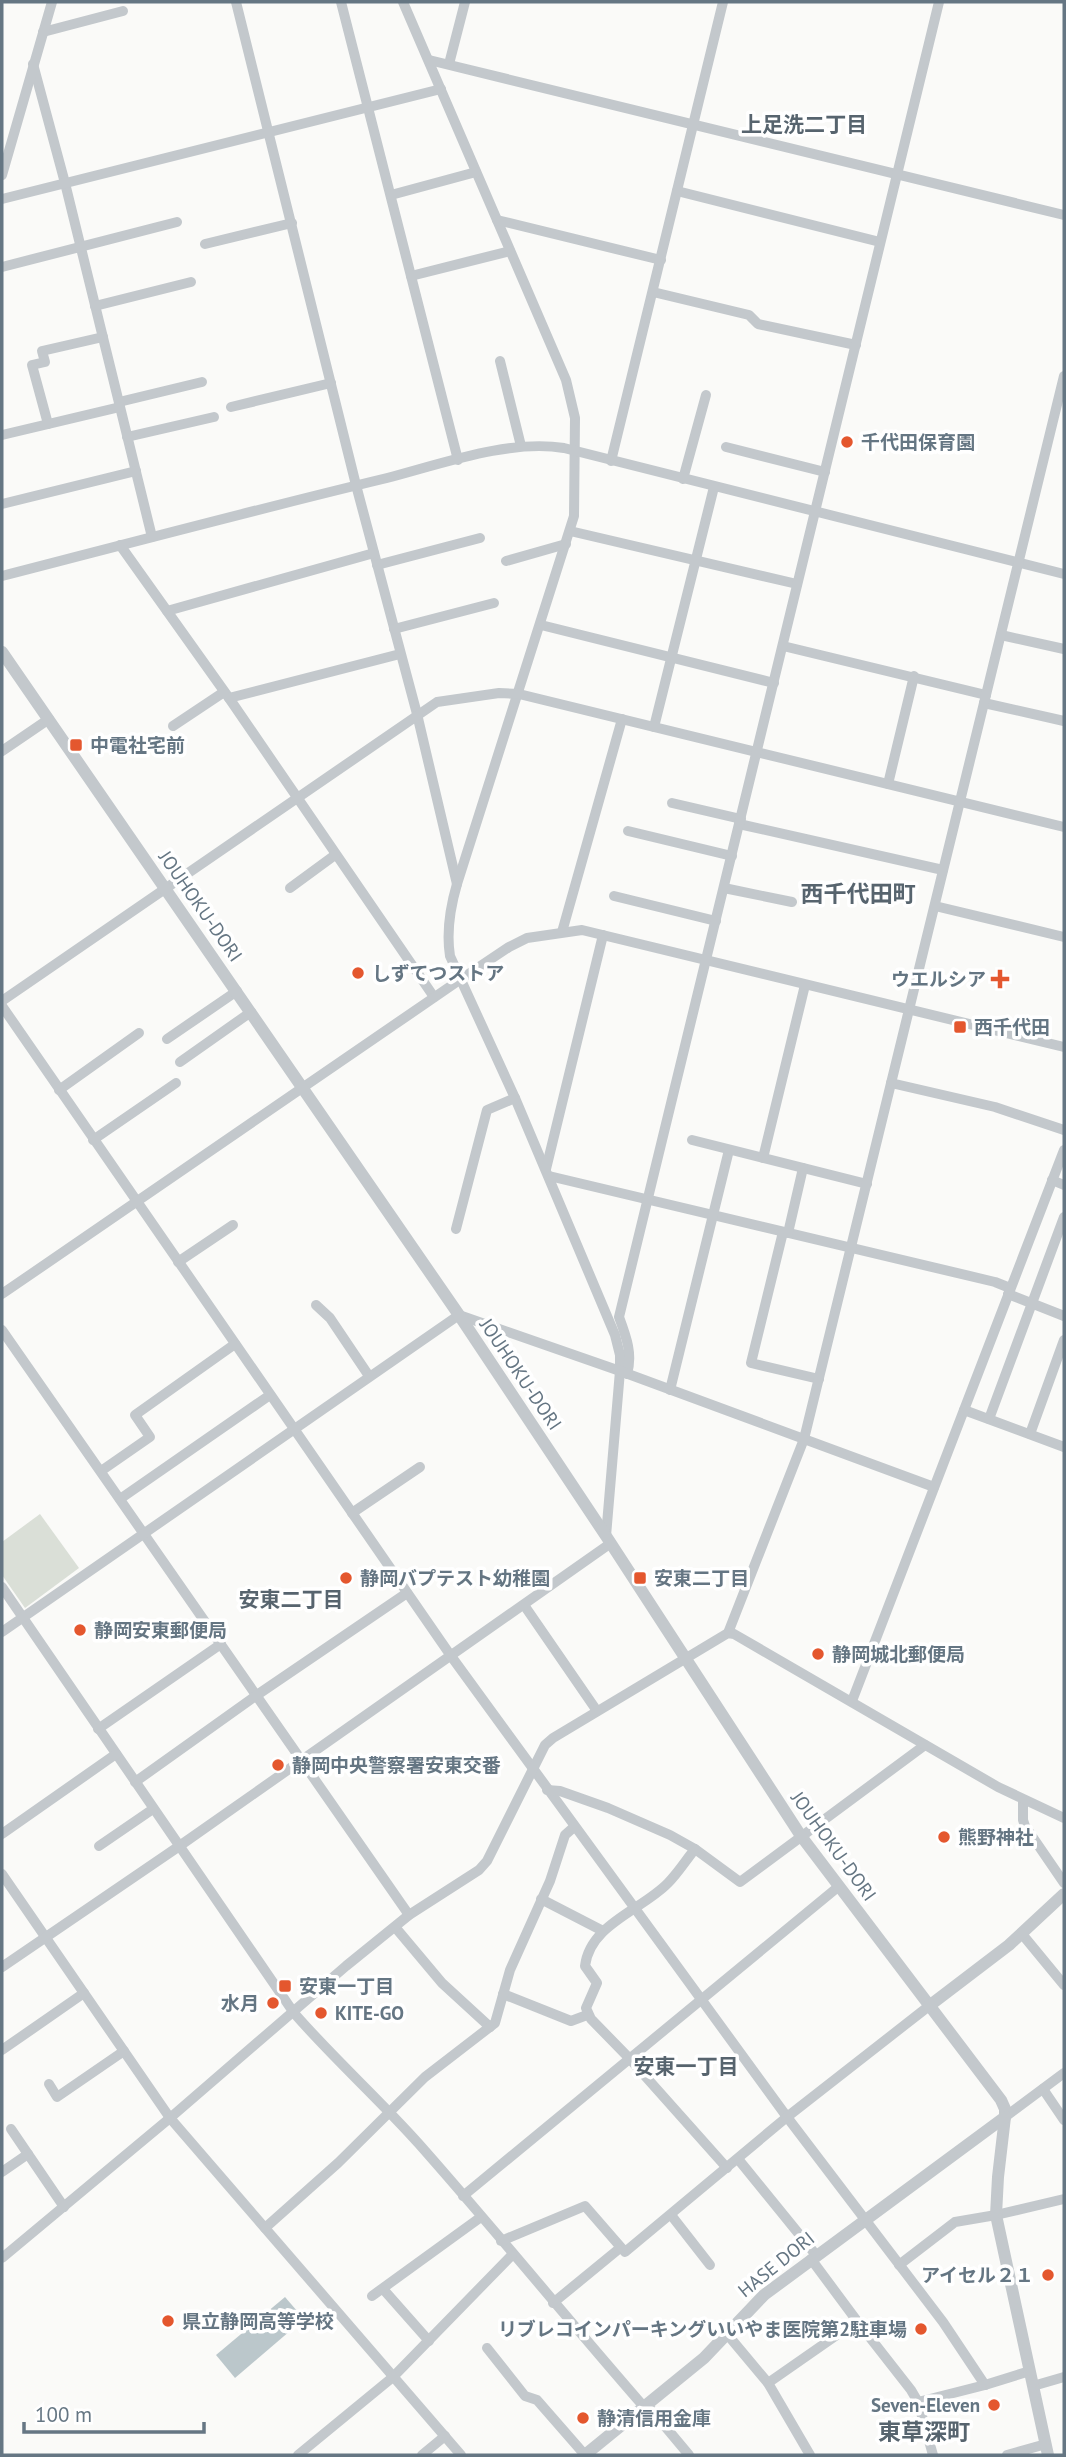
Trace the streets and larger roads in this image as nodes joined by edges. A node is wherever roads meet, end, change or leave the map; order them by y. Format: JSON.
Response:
{"nodes":[{"id":1,"x":52,"y":2,"type":"edge"},
{"id":2,"x":236,"y":2,"type":"edge"},
{"id":3,"x":341,"y":2,"type":"edge"},
{"id":4,"x":403,"y":2,"type":"edge"},
{"id":5,"x":465,"y":2,"type":"edge"},
{"id":6,"x":723,"y":2,"type":"edge"},
{"id":7,"x":939,"y":2,"type":"edge"},
{"id":8,"x":123,"y":11,"type":"dead end"},
{"id":9,"x":43,"y":32,"type":"junction"},
{"id":10,"x":429,"y":60,"type":"junction"},
{"id":11,"x":33,"y":64,"type":"junction"},
{"id":12,"x":449,"y":64,"type":"junction"},
{"id":13,"x":441,"y":89,"type":"junction"},
{"id":14,"x":368,"y":107,"type":"junction"},
{"id":15,"x":692,"y":124,"type":"junction"},
{"id":16,"x":269,"y":132,"type":"junction"},
{"id":17,"x":476,"y":172,"type":"junction"},
{"id":18,"x":2,"y":175,"type":"edge"},
{"id":19,"x":898,"y":175,"type":"junction"},
{"id":20,"x":65,"y":183,"type":"junction"},
{"id":21,"x":677,"y":191,"type":"junction"},
{"id":22,"x":391,"y":195,"type":"junction"},
{"id":23,"x":2,"y":199,"type":"edge"},
{"id":24,"x":1064,"y":215,"type":"edge"},
{"id":25,"x":497,"y":220,"type":"junction"},
{"id":26,"x":177,"y":222,"type":"dead end"},
{"id":27,"x":292,"y":223,"type":"junction"},
{"id":28,"x":880,"y":242,"type":"junction"},
{"id":29,"x":205,"y":244,"type":"dead end"},
{"id":30,"x":81,"y":248,"type":"junction"},
{"id":31,"x":510,"y":251,"type":"junction"},
{"id":32,"x":661,"y":260,"type":"junction"},
{"id":33,"x":2,"y":267,"type":"edge"},
{"id":34,"x":411,"y":276,"type":"junction"},
{"id":35,"x":191,"y":282,"type":"dead end"},
{"id":36,"x":653,"y":292,"type":"junction"},
{"id":37,"x":95,"y":306,"type":"junction"},
{"id":38,"x":103,"y":337,"type":"junction"},
{"id":39,"x":856,"y":345,"type":"junction"},
{"id":40,"x":500,"y":361,"type":"dead end"},
{"id":41,"x":1064,"y":376,"type":"edge"},
{"id":42,"x":202,"y":382,"type":"dead end"},
{"id":43,"x":331,"y":383,"type":"junction"},
{"id":44,"x":706,"y":395,"type":"dead end"},
{"id":45,"x":119,"y":404,"type":"junction"},
{"id":46,"x":231,"y":407,"type":"dead end"},
{"id":47,"x":214,"y":417,"type":"dead end"},
{"id":48,"x":48,"y":424,"type":"junction"},
{"id":49,"x":2,"y":435,"type":"edge"},
{"id":50,"x":127,"y":437,"type":"junction"},
{"id":51,"x":522,"y":446,"type":"junction"},
{"id":52,"x":726,"y":447,"type":"dead end"},
{"id":53,"x":575,"y":452,"type":"junction"},
{"id":54,"x":458,"y":460,"type":"junction"},
{"id":55,"x":611,"y":461,"type":"junction"},
{"id":56,"x":136,"y":471,"type":"junction"},
{"id":57,"x":825,"y":472,"type":"junction"},
{"id":58,"x":683,"y":479,"type":"junction"},
{"id":59,"x":356,"y":485,"type":"junction"},
{"id":60,"x":714,"y":487,"type":"junction"},
{"id":61,"x":2,"y":504,"type":"edge"},
{"id":62,"x":816,"y":512,"type":"junction"},
{"id":63,"x":570,"y":531,"type":"junction"},
{"id":64,"x":152,"y":537,"type":"junction"},
{"id":65,"x":480,"y":538,"type":"dead end"},
{"id":66,"x":566,"y":544,"type":"junction"},
{"id":67,"x":121,"y":545,"type":"junction"},
{"id":68,"x":374,"y":553,"type":"junction"},
{"id":69,"x":506,"y":561,"type":"dead end"},
{"id":70,"x":696,"y":561,"type":"junction"},
{"id":71,"x":1018,"y":562,"type":"junction"},
{"id":72,"x":377,"y":565,"type":"junction"},
{"id":73,"x":1064,"y":573,"type":"edge"},
{"id":74,"x":2,"y":576,"type":"edge"},
{"id":75,"x":797,"y":584,"type":"junction"},
{"id":76,"x":494,"y":603,"type":"dead end"},
{"id":77,"x":167,"y":611,"type":"junction"},
{"id":78,"x":541,"y":625,"type":"junction"},
{"id":79,"x":394,"y":629,"type":"junction"},
{"id":80,"x":1000,"y":635,"type":"junction"},
{"id":81,"x":783,"y":646,"type":"junction"},
{"id":82,"x":1064,"y":649,"type":"edge"},
{"id":83,"x":2,"y":652,"type":"edge"},
{"id":84,"x":400,"y":654,"type":"junction"},
{"id":85,"x":672,"y":657,"type":"junction"},
{"id":86,"x":914,"y":676,"type":"junction"},
{"id":87,"x":774,"y":683,"type":"junction"},
{"id":88,"x":519,"y":694,"type":"junction"},
{"id":89,"x":227,"y":695,"type":"junction"},
{"id":90,"x":985,"y":699,"type":"junction"},
{"id":91,"x":417,"y":714,"type":"junction"},
{"id":92,"x":48,"y":719,"type":"junction"},
{"id":93,"x":622,"y":719,"type":"junction"},
{"id":94,"x":1064,"y":721,"type":"edge"},
{"id":95,"x":173,"y":726,"type":"dead end"},
{"id":96,"x":654,"y":727,"type":"junction"},
{"id":97,"x":2,"y":751,"type":"edge"},
{"id":98,"x":757,"y":752,"type":"junction"},
{"id":99,"x":888,"y":784,"type":"junction"},
{"id":100,"x":296,"y":798,"type":"junction"},
{"id":101,"x":961,"y":802,"type":"junction"},
{"id":102,"x":672,"y":803,"type":"dead end"},
{"id":103,"x":740,"y":821,"type":"junction"},
{"id":104,"x":1064,"y":827,"type":"edge"},
{"id":105,"x":628,"y":831,"type":"dead end"},
{"id":106,"x":335,"y":855,"type":"junction"},
{"id":107,"x":732,"y":856,"type":"junction"},
{"id":108,"x":943,"y":870,"type":"junction"},
{"id":109,"x":457,"y":884,"type":"junction"},
{"id":110,"x":289,"y":888,"type":"dead end"},
{"id":111,"x":724,"y":888,"type":"junction"},
{"id":112,"x":166,"y":889,"type":"junction"},
{"id":113,"x":614,"y":896,"type":"dead end"},
{"id":114,"x":792,"y":902,"type":"dead end"},
{"id":115,"x":935,"y":906,"type":"junction"},
{"id":116,"x":716,"y":920,"type":"junction"},
{"id":117,"x":562,"y":932,"type":"junction"},
{"id":118,"x":603,"y":935,"type":"junction"},
{"id":119,"x":1064,"y":937,"type":"edge"},
{"id":120,"x":706,"y":960,"type":"junction"},
{"id":121,"x":461,"y":979,"type":"junction"},
{"id":122,"x":805,"y":985,"type":"junction"},
{"id":123,"x":237,"y":991,"type":"junction"},
{"id":124,"x":434,"y":997,"type":"junction"},
{"id":125,"x":2,"y":1004,"type":"edge"},
{"id":126,"x":910,"y":1010,"type":"junction"},
{"id":127,"x":251,"y":1012,"type":"junction"},
{"id":128,"x":139,"y":1033,"type":"dead end"},
{"id":129,"x":167,"y":1039,"type":"dead end"},
{"id":130,"x":1064,"y":1047,"type":"edge"},
{"id":131,"x":180,"y":1062,"type":"dead end"},
{"id":132,"x":176,"y":1083,"type":"dead end"},
{"id":133,"x":891,"y":1083,"type":"junction"},
{"id":134,"x":303,"y":1087,"type":"junction"},
{"id":135,"x":59,"y":1090,"type":"junction"},
{"id":136,"x":514,"y":1098,"type":"junction"},
{"id":137,"x":1064,"y":1130,"type":"edge"},
{"id":138,"x":93,"y":1140,"type":"junction"},
{"id":139,"x":692,"y":1140,"type":"dead end"},
{"id":140,"x":729,"y":1150,"type":"junction"},
{"id":141,"x":1064,"y":1150,"type":"edge"},
{"id":142,"x":762,"y":1158,"type":"junction"},
{"id":143,"x":803,"y":1168,"type":"junction"},
{"id":144,"x":547,"y":1173,"type":"junction"},
{"id":145,"x":1052,"y":1180,"type":"junction"},
{"id":146,"x":867,"y":1184,"type":"junction"},
{"id":147,"x":1064,"y":1185,"type":"edge"},
{"id":148,"x":648,"y":1199,"type":"junction"},
{"id":149,"x":137,"y":1203,"type":"junction"},
{"id":150,"x":713,"y":1216,"type":"junction"},
{"id":151,"x":1064,"y":1217,"type":"edge"},
{"id":152,"x":233,"y":1225,"type":"dead end"},
{"id":153,"x":456,"y":1229,"type":"dead end"},
{"id":154,"x":785,"y":1232,"type":"junction"},
{"id":155,"x":851,"y":1249,"type":"junction"},
{"id":156,"x":178,"y":1262,"type":"junction"},
{"id":157,"x":1009,"y":1291,"type":"junction"},
{"id":158,"x":2,"y":1294,"type":"edge"},
{"id":159,"x":1032,"y":1304,"type":"junction"},
{"id":160,"x":316,"y":1305,"type":"dead end"},
{"id":161,"x":459,"y":1315,"type":"junction"},
{"id":162,"x":1064,"y":1316,"type":"edge"},
{"id":163,"x":2,"y":1330,"type":"edge"},
{"id":164,"x":1064,"y":1340,"type":"edge"},
{"id":165,"x":235,"y":1344,"type":"junction"},
{"id":166,"x":624,"y":1373,"type":"junction"},
{"id":167,"x":369,"y":1376,"type":"junction"},
{"id":168,"x":819,"y":1379,"type":"junction"},
{"id":169,"x":670,"y":1390,"type":"junction"},
{"id":170,"x":270,"y":1395,"type":"junction"},
{"id":171,"x":964,"y":1410,"type":"junction"},
{"id":172,"x":989,"y":1419,"type":"junction"},
{"id":173,"x":294,"y":1429,"type":"junction"},
{"id":174,"x":1030,"y":1434,"type":"junction"},
{"id":175,"x":804,"y":1439,"type":"junction"},
{"id":176,"x":1064,"y":1447,"type":"edge"},
{"id":177,"x":420,"y":1467,"type":"dead end"},
{"id":178,"x":101,"y":1471,"type":"junction"},
{"id":179,"x":934,"y":1487,"type":"junction"},
{"id":180,"x":120,"y":1499,"type":"junction"},
{"id":181,"x":352,"y":1513,"type":"junction"},
{"id":182,"x":144,"y":1532,"type":"junction"},
{"id":183,"x":608,"y":1540,"type":"junction"},
{"id":184,"x":2,"y":1587,"type":"edge"},
{"id":185,"x":407,"y":1592,"type":"junction"},
{"id":186,"x":524,"y":1605,"type":"junction"},
{"id":187,"x":23,"y":1618,"type":"junction"},
{"id":188,"x":2,"y":1633,"type":"edge"},
{"id":189,"x":728,"y":1633,"type":"junction"},
{"id":190,"x":221,"y":1644,"type":"junction"},
{"id":191,"x":451,"y":1656,"type":"junction"},
{"id":192,"x":685,"y":1657,"type":"junction"},
{"id":193,"x":257,"y":1695,"type":"junction"},
{"id":194,"x":852,"y":1700,"type":"junction"},
{"id":195,"x":597,"y":1711,"type":"junction"},
{"id":196,"x":98,"y":1729,"type":"junction"},
{"id":197,"x":926,"y":1745,"type":"junction"},
{"id":198,"x":116,"y":1754,"type":"junction"},
{"id":199,"x":301,"y":1760,"type":"junction"},
{"id":200,"x":532,"y":1770,"type":"junction"},
{"id":201,"x":135,"y":1782,"type":"junction"},
{"id":202,"x":547,"y":1790,"type":"junction"},
{"id":203,"x":1023,"y":1800,"type":"junction"},
{"id":204,"x":153,"y":1809,"type":"junction"},
{"id":205,"x":1064,"y":1818,"type":"edge"},
{"id":206,"x":574,"y":1827,"type":"junction"},
{"id":207,"x":2,"y":1834,"type":"edge"},
{"id":208,"x":801,"y":1836,"type":"junction"},
{"id":209,"x":99,"y":1846,"type":"dead end"},
{"id":210,"x":178,"y":1847,"type":"junction"},
{"id":211,"x":695,"y":1849,"type":"junction"},
{"id":212,"x":2,"y":1874,"type":"edge"},
{"id":213,"x":1064,"y":1883,"type":"edge"},
{"id":214,"x":838,"y":1887,"type":"junction"},
{"id":215,"x":1064,"y":1895,"type":"edge"},
{"id":216,"x":541,"y":1899,"type":"junction"},
{"id":217,"x":634,"y":1908,"type":"junction"},
{"id":218,"x":409,"y":1915,"type":"junction"},
{"id":219,"x":395,"y":1927,"type":"junction"},
{"id":220,"x":603,"y":1931,"type":"junction"},
{"id":221,"x":1022,"y":1934,"type":"junction"},
{"id":222,"x":45,"y":1937,"type":"junction"},
{"id":223,"x":2,"y":1967,"type":"edge"},
{"id":224,"x":1064,"y":1984,"type":"edge"},
{"id":225,"x":84,"y":1993,"type":"junction"},
{"id":226,"x":503,"y":1994,"type":"junction"},
{"id":227,"x":702,"y":2000,"type":"junction"},
{"id":228,"x":929,"y":2006,"type":"junction"},
{"id":229,"x":294,"y":2013,"type":"junction"},
{"id":230,"x":587,"y":2015,"type":"junction"},
{"id":231,"x":490,"y":2027,"type":"junction"},
{"id":232,"x":2,"y":2050,"type":"edge"},
{"id":233,"x":124,"y":2051,"type":"junction"},
{"id":234,"x":629,"y":2057,"type":"junction"},
{"id":235,"x":1064,"y":2073,"type":"edge"},
{"id":236,"x":49,"y":2084,"type":"dead end"},
{"id":237,"x":1043,"y":2089,"type":"junction"},
{"id":238,"x":390,"y":2112,"type":"junction"},
{"id":239,"x":787,"y":2117,"type":"junction"},
{"id":240,"x":170,"y":2118,"type":"junction"},
{"id":241,"x":1005,"y":2118,"type":"junction"},
{"id":242,"x":1064,"y":2120,"type":"edge"},
{"id":243,"x":11,"y":2129,"type":"dead end"},
{"id":244,"x":28,"y":2154,"type":"junction"},
{"id":245,"x":738,"y":2159,"type":"junction"},
{"id":246,"x":727,"y":2168,"type":"junction"},
{"id":247,"x":2,"y":2172,"type":"edge"},
{"id":248,"x":463,"y":2196,"type":"junction"},
{"id":249,"x":1064,"y":2199,"type":"edge"},
{"id":250,"x":64,"y":2207,"type":"junction"},
{"id":251,"x":671,"y":2215,"type":"junction"},
{"id":252,"x":996,"y":2215,"type":"junction"},
{"id":253,"x":481,"y":2217,"type":"junction"},
{"id":254,"x":864,"y":2220,"type":"junction"},
{"id":255,"x":265,"y":2228,"type":"junction"},
{"id":256,"x":501,"y":2241,"type":"junction"},
{"id":257,"x":620,"y":2248,"type":"junction"},
{"id":258,"x":3,"y":2254,"type":"edge"},
{"id":259,"x":512,"y":2255,"type":"junction"},
{"id":260,"x":813,"y":2257,"type":"junction"},
{"id":261,"x":710,"y":2265,"type":"dead end"},
{"id":262,"x":899,"y":2265,"type":"junction"},
{"id":263,"x":383,"y":2288,"type":"junction"},
{"id":264,"x":372,"y":2296,"type":"dead end"},
{"id":265,"x":553,"y":2303,"type":"junction"},
{"id":266,"x":857,"y":2321,"type":"junction"},
{"id":267,"x":727,"y":2334,"type":"junction"},
{"id":268,"x":429,"y":2340,"type":"junction"},
{"id":269,"x":487,"y":2348,"type":"dead end"},
{"id":270,"x":1030,"y":2371,"type":"junction"},
{"id":271,"x":1064,"y":2376,"type":"edge"},
{"id":272,"x":393,"y":2377,"type":"junction"},
{"id":273,"x":768,"y":2383,"type":"junction"},
{"id":274,"x":985,"y":2385,"type":"junction"},
{"id":275,"x":1033,"y":2386,"type":"junction"},
{"id":276,"x":918,"y":2402,"type":"junction"},
{"id":277,"x":647,"y":2407,"type":"junction"},
{"id":278,"x":445,"y":2436,"type":"junction"},
{"id":279,"x":1047,"y":2449,"type":"edge"},
{"id":280,"x":686,"y":2451,"type":"edge"},
{"id":281,"x":930,"y":2454,"type":"edge"},
{"id":282,"x":298,"y":2455,"type":"edge"},
{"id":283,"x":422,"y":2455,"type":"edge"},
{"id":284,"x":461,"y":2455,"type":"edge"},
{"id":285,"x":585,"y":2455,"type":"edge"},
{"id":286,"x":673,"y":2455,"type":"edge"},
{"id":287,"x":810,"y":2455,"type":"edge"},
{"id":288,"x":1007,"y":2455,"type":"edge"}],
"edges":[{"from":1,"to":9,"type":"street"},
{"from":2,"to":16,"type":"street"},
{"from":3,"to":14,"type":"street"},
{"from":4,"to":10,"type":"street"},
{"from":5,"to":12,"type":"street"},
{"from":6,"to":15,"type":"street"},
{"from":7,"to":19,"type":"street"},
{"from":8,"to":9,"type":"street"},
{"from":9,"to":11,"type":"street"},
{"from":10,"to":12,"type":"street"},
{"from":10,"to":13,"type":"street"},
{"from":11,"to":18,"type":"street"},
{"from":11,"to":20,"type":"street"},
{"from":12,"to":15,"type":"street"},
{"from":13,"to":14,"type":"street"},
{"from":13,"to":17,"type":"street"},
{"from":14,"to":16,"type":"street"},
{"from":14,"to":22,"type":"street"},
{"from":15,"to":19,"type":"street"},
{"from":15,"to":21,"type":"street"},
{"from":16,"to":20,"type":"street"},
{"from":16,"to":27,"type":"street"},
{"from":17,"to":22,"type":"street"},
{"from":17,"to":25,"type":"street"},
{"from":19,"to":24,"type":"street"},
{"from":19,"to":28,"type":"street"},
{"from":20,"to":23,"type":"street"},
{"from":20,"to":30,"type":"street"},
{"from":21,"to":28,"type":"street"},
{"from":21,"to":32,"type":"street"},
{"from":22,"to":34,"type":"street"},
{"from":25,"to":31,"type":"street"},
{"from":25,"to":32,"type":"street"},
{"from":26,"to":30,"type":"street"},
{"from":27,"to":29,"type":"street"},
{"from":27,"to":43,"type":"street"},
{"from":28,"to":39,"type":"street"},
{"from":30,"to":33,"type":"street"},
{"from":30,"to":37,"type":"street"},
{"from":31,"to":34,"type":"street"},
{"from":31,"to":53,"type":"street"},
{"from":32,"to":36,"type":"street"},
{"from":34,"to":54,"type":"street"},
{"from":35,"to":37,"type":"street"},
{"from":36,"to":39,"type":"street"},
{"from":36,"to":55,"type":"street"},
{"from":37,"to":38,"type":"street"},
{"from":38,"to":45,"type":"street"},
{"from":38,"to":48,"type":"street"},
{"from":39,"to":57,"type":"street"},
{"from":40,"to":51,"type":"street"},
{"from":41,"to":71,"type":"street"},
{"from":42,"to":45,"type":"street"},
{"from":43,"to":46,"type":"street"},
{"from":43,"to":59,"type":"street"},
{"from":44,"to":58,"type":"street"},
{"from":45,"to":48,"type":"street"},
{"from":45,"to":50,"type":"street"},
{"from":47,"to":50,"type":"street"},
{"from":48,"to":49,"type":"street"},
{"from":50,"to":56,"type":"street"},
{"from":51,"to":53,"type":"street"},
{"from":51,"to":54,"type":"street"},
{"from":52,"to":57,"type":"street"},
{"from":53,"to":55,"type":"street"},
{"from":53,"to":63,"type":"street"},
{"from":54,"to":59,"type":"street"},
{"from":55,"to":58,"type":"street"},
{"from":56,"to":61,"type":"street"},
{"from":56,"to":64,"type":"street"},
{"from":57,"to":62,"type":"street"},
{"from":58,"to":60,"type":"street"},
{"from":59,"to":64,"type":"street"},
{"from":59,"to":68,"type":"street"},
{"from":60,"to":62,"type":"street"},
{"from":60,"to":70,"type":"street"},
{"from":62,"to":71,"type":"street"},
{"from":62,"to":75,"type":"street"},
{"from":63,"to":66,"type":"street"},
{"from":63,"to":70,"type":"street"},
{"from":64,"to":67,"type":"street"},
{"from":65,"to":72,"type":"street"},
{"from":66,"to":69,"type":"street"},
{"from":66,"to":78,"type":"street"},
{"from":67,"to":74,"type":"street"},
{"from":67,"to":77,"type":"street"},
{"from":68,"to":72,"type":"street"},
{"from":68,"to":77,"type":"street"},
{"from":70,"to":75,"type":"street"},
{"from":70,"to":85,"type":"street"},
{"from":71,"to":73,"type":"street"},
{"from":71,"to":80,"type":"street"},
{"from":72,"to":79,"type":"street"},
{"from":75,"to":81,"type":"street"},
{"from":76,"to":79,"type":"street"},
{"from":77,"to":89,"type":"street"},
{"from":78,"to":85,"type":"street"},
{"from":78,"to":88,"type":"street"},
{"from":79,"to":84,"type":"street"},
{"from":80,"to":82,"type":"street"},
{"from":80,"to":90,"type":"street"},
{"from":81,"to":86,"type":"street"},
{"from":81,"to":87,"type":"street"},
{"from":83,"to":92,"type":"street","name":"JOUHOKU-DORI"},
{"from":84,"to":89,"type":"street"},
{"from":84,"to":91,"type":"street"},
{"from":85,"to":87,"type":"street"},
{"from":85,"to":96,"type":"street"},
{"from":86,"to":90,"type":"street"},
{"from":86,"to":99,"type":"street"},
{"from":87,"to":98,"type":"street"},
{"from":88,"to":91,"type":"street"},
{"from":88,"to":93,"type":"street"},
{"from":88,"to":109,"type":"street"},
{"from":89,"to":95,"type":"street"},
{"from":89,"to":100,"type":"street"},
{"from":90,"to":94,"type":"street"},
{"from":90,"to":101,"type":"street"},
{"from":91,"to":100,"type":"street"},
{"from":91,"to":109,"type":"street"},
{"from":92,"to":97,"type":"street"},
{"from":92,"to":112,"type":"street","name":"JOUHOKU-DORI"},
{"from":93,"to":96,"type":"street"},
{"from":93,"to":117,"type":"street"},
{"from":96,"to":98,"type":"street"},
{"from":98,"to":99,"type":"street"},
{"from":98,"to":103,"type":"street"},
{"from":99,"to":101,"type":"street"},
{"from":100,"to":106,"type":"street"},
{"from":100,"to":112,"type":"street"},
{"from":101,"to":104,"type":"street"},
{"from":101,"to":108,"type":"street"},
{"from":102,"to":103,"type":"street"},
{"from":103,"to":107,"type":"street"},
{"from":103,"to":108,"type":"street"},
{"from":105,"to":107,"type":"street"},
{"from":106,"to":110,"type":"street"},
{"from":106,"to":124,"type":"street"},
{"from":107,"to":111,"type":"street"},
{"from":108,"to":115,"type":"street"},
{"from":109,"to":121,"type":"street"},
{"from":111,"to":114,"type":"street"},
{"from":111,"to":116,"type":"street"},
{"from":112,"to":123,"type":"street","name":"JOUHOKU-DORI"},
{"from":112,"to":125,"type":"street"},
{"from":113,"to":116,"type":"street"},
{"from":115,"to":119,"type":"street"},
{"from":115,"to":126,"type":"street"},
{"from":116,"to":120,"type":"street"},
{"from":117,"to":118,"type":"street"},
{"from":117,"to":121,"type":"street"},
{"from":118,"to":120,"type":"street"},
{"from":118,"to":144,"type":"street"},
{"from":120,"to":122,"type":"street"},
{"from":120,"to":148,"type":"street"},
{"from":121,"to":124,"type":"street"},
{"from":121,"to":136,"type":"street"},
{"from":122,"to":126,"type":"street"},
{"from":122,"to":142,"type":"street"},
{"from":123,"to":127,"type":"street","name":"JOUHOKU-DORI"},
{"from":123,"to":129,"type":"street"},
{"from":124,"to":134,"type":"street"},
{"from":125,"to":135,"type":"street"},
{"from":126,"to":130,"type":"street"},
{"from":126,"to":133,"type":"street"},
{"from":127,"to":131,"type":"street"},
{"from":127,"to":134,"type":"street","name":"JOUHOKU-DORI"},
{"from":128,"to":135,"type":"street"},
{"from":132,"to":138,"type":"street"},
{"from":133,"to":137,"type":"street"},
{"from":133,"to":146,"type":"street"},
{"from":134,"to":149,"type":"street"},
{"from":134,"to":161,"type":"street","name":"JOUHOKU-DORI"},
{"from":135,"to":138,"type":"street"},
{"from":136,"to":144,"type":"street"},
{"from":136,"to":153,"type":"street"},
{"from":138,"to":149,"type":"street"},
{"from":139,"to":140,"type":"street"},
{"from":140,"to":142,"type":"street"},
{"from":140,"to":150,"type":"street"},
{"from":141,"to":145,"type":"street"},
{"from":142,"to":143,"type":"street"},
{"from":143,"to":146,"type":"street"},
{"from":143,"to":154,"type":"street"},
{"from":144,"to":148,"type":"street"},
{"from":144,"to":166,"type":"street"},
{"from":145,"to":147,"type":"street"},
{"from":145,"to":157,"type":"street"},
{"from":146,"to":155,"type":"street"},
{"from":148,"to":150,"type":"street"},
{"from":148,"to":166,"type":"street"},
{"from":149,"to":156,"type":"street"},
{"from":149,"to":158,"type":"street"},
{"from":150,"to":154,"type":"street"},
{"from":150,"to":169,"type":"street"},
{"from":151,"to":159,"type":"street"},
{"from":152,"to":156,"type":"street"},
{"from":154,"to":155,"type":"street"},
{"from":154,"to":168,"type":"street"},
{"from":155,"to":157,"type":"street"},
{"from":155,"to":168,"type":"street"},
{"from":156,"to":165,"type":"street"},
{"from":157,"to":159,"type":"street"},
{"from":157,"to":171,"type":"street"},
{"from":159,"to":162,"type":"street"},
{"from":159,"to":172,"type":"street"},
{"from":160,"to":167,"type":"street"},
{"from":161,"to":166,"type":"street"},
{"from":161,"to":167,"type":"street"},
{"from":161,"to":183,"type":"street","name":"JOUHOKU-DORI"},
{"from":163,"to":178,"type":"street"},
{"from":164,"to":174,"type":"street"},
{"from":165,"to":170,"type":"street"},
{"from":165,"to":178,"type":"street"},
{"from":166,"to":169,"type":"street"},
{"from":166,"to":183,"type":"street"},
{"from":167,"to":173,"type":"street"},
{"from":168,"to":175,"type":"street"},
{"from":169,"to":175,"type":"street"},
{"from":170,"to":173,"type":"street"},
{"from":170,"to":180,"type":"street"},
{"from":171,"to":172,"type":"street"},
{"from":171,"to":179,"type":"street"},
{"from":172,"to":174,"type":"street"},
{"from":173,"to":181,"type":"street"},
{"from":173,"to":182,"type":"street"},
{"from":174,"to":176,"type":"street"},
{"from":175,"to":179,"type":"street"},
{"from":175,"to":189,"type":"street"},
{"from":177,"to":181,"type":"street"},
{"from":178,"to":180,"type":"street"},
{"from":179,"to":194,"type":"street"},
{"from":180,"to":182,"type":"street"},
{"from":181,"to":185,"type":"street"},
{"from":182,"to":187,"type":"street"},
{"from":182,"to":190,"type":"street"},
{"from":183,"to":186,"type":"street"},
{"from":183,"to":192,"type":"street","name":"JOUHOKU-DORI"},
{"from":184,"to":187,"type":"street"},
{"from":185,"to":191,"type":"street"},
{"from":185,"to":193,"type":"street"},
{"from":186,"to":191,"type":"street"},
{"from":186,"to":195,"type":"street"},
{"from":187,"to":188,"type":"street"},
{"from":187,"to":196,"type":"street"},
{"from":189,"to":192,"type":"street"},
{"from":189,"to":194,"type":"street"},
{"from":190,"to":193,"type":"street"},
{"from":190,"to":196,"type":"street"},
{"from":191,"to":199,"type":"street"},
{"from":191,"to":200,"type":"street"},
{"from":192,"to":195,"type":"street"},
{"from":192,"to":208,"type":"street","name":"JOUHOKU-DORI"},
{"from":193,"to":199,"type":"street"},
{"from":193,"to":201,"type":"street"},
{"from":194,"to":197,"type":"street"},
{"from":195,"to":200,"type":"street"},
{"from":196,"to":198,"type":"street"},
{"from":197,"to":203,"type":"street"},
{"from":197,"to":208,"type":"street"},
{"from":198,"to":201,"type":"street"},
{"from":198,"to":207,"type":"street"},
{"from":199,"to":210,"type":"street"},
{"from":199,"to":218,"type":"street"},
{"from":200,"to":202,"type":"street"},
{"from":200,"to":218,"type":"street"},
{"from":201,"to":204,"type":"street"},
{"from":202,"to":206,"type":"street"},
{"from":202,"to":211,"type":"street"},
{"from":203,"to":205,"type":"street"},
{"from":203,"to":213,"type":"street"},
{"from":204,"to":209,"type":"street"},
{"from":204,"to":210,"type":"street"},
{"from":206,"to":216,"type":"street"},
{"from":206,"to":217,"type":"street"},
{"from":208,"to":211,"type":"street"},
{"from":208,"to":214,"type":"street","name":"JOUHOKU-DORI"},
{"from":210,"to":222,"type":"street"},
{"from":210,"to":229,"type":"street"},
{"from":211,"to":217,"type":"street"},
{"from":212,"to":222,"type":"street"},
{"from":214,"to":227,"type":"street"},
{"from":214,"to":228,"type":"street","name":"JOUHOKU-DORI"},
{"from":215,"to":221,"type":"street"},
{"from":216,"to":220,"type":"street"},
{"from":216,"to":226,"type":"street"},
{"from":217,"to":220,"type":"street"},
{"from":217,"to":227,"type":"street"},
{"from":218,"to":219,"type":"street"},
{"from":219,"to":229,"type":"street"},
{"from":219,"to":231,"type":"street"},
{"from":220,"to":230,"type":"street"},
{"from":221,"to":224,"type":"street"},
{"from":221,"to":228,"type":"street"},
{"from":222,"to":223,"type":"street"},
{"from":222,"to":225,"type":"street"},
{"from":225,"to":232,"type":"street"},
{"from":225,"to":233,"type":"street"},
{"from":226,"to":230,"type":"street"},
{"from":226,"to":231,"type":"street"},
{"from":227,"to":234,"type":"street"},
{"from":227,"to":239,"type":"street"},
{"from":228,"to":239,"type":"street"},
{"from":228,"to":241,"type":"street","name":"JOUHOKU-DORI"},
{"from":229,"to":238,"type":"street"},
{"from":229,"to":240,"type":"street"},
{"from":230,"to":234,"type":"street"},
{"from":231,"to":238,"type":"street"},
{"from":233,"to":236,"type":"street"},
{"from":233,"to":240,"type":"street"},
{"from":234,"to":246,"type":"street"},
{"from":234,"to":248,"type":"street"},
{"from":235,"to":237,"type":"street"},
{"from":237,"to":241,"type":"street"},
{"from":237,"to":242,"type":"street"},
{"from":238,"to":248,"type":"street"},
{"from":238,"to":255,"type":"street"},
{"from":239,"to":245,"type":"street"},
{"from":239,"to":254,"type":"street"},
{"from":240,"to":250,"type":"street"},
{"from":240,"to":255,"type":"street"},
{"from":241,"to":252,"type":"street"},
{"from":241,"to":254,"type":"street","name":"HASE DORI"},
{"from":243,"to":244,"type":"street"},
{"from":244,"to":247,"type":"street"},
{"from":244,"to":250,"type":"street"},
{"from":245,"to":246,"type":"street"},
{"from":245,"to":260,"type":"street"},
{"from":246,"to":251,"type":"street"},
{"from":248,"to":253,"type":"street"},
{"from":249,"to":252,"type":"street"},
{"from":250,"to":258,"type":"street"},
{"from":251,"to":257,"type":"street"},
{"from":251,"to":261,"type":"street"},
{"from":252,"to":262,"type":"street"},
{"from":252,"to":270,"type":"street"},
{"from":253,"to":256,"type":"street"},
{"from":253,"to":263,"type":"street"},
{"from":254,"to":260,"type":"street","name":"HASE DORI"},
{"from":254,"to":262,"type":"street"},
{"from":255,"to":272,"type":"street"},
{"from":256,"to":257,"type":"street"},
{"from":256,"to":259,"type":"street"},
{"from":257,"to":265,"type":"street"},
{"from":259,"to":265,"type":"street"},
{"from":259,"to":268,"type":"street"},
{"from":260,"to":266,"type":"street"},
{"from":260,"to":267,"type":"street","name":"HASE DORI"},
{"from":262,"to":274,"type":"street"},
{"from":263,"to":264,"type":"street"},
{"from":263,"to":268,"type":"street"},
{"from":265,"to":277,"type":"street"},
{"from":266,"to":273,"type":"street"},
{"from":266,"to":276,"type":"street"},
{"from":267,"to":273,"type":"street"},
{"from":267,"to":277,"type":"street","name":"HASE DORI"},
{"from":268,"to":272,"type":"street"},
{"from":269,"to":285,"type":"street"},
{"from":270,"to":274,"type":"street"},
{"from":270,"to":275,"type":"street"},
{"from":271,"to":275,"type":"street"},
{"from":272,"to":278,"type":"street"},
{"from":272,"to":282,"type":"street"},
{"from":273,"to":287,"type":"street"},
{"from":274,"to":276,"type":"street"},
{"from":275,"to":279,"type":"street"},
{"from":276,"to":281,"type":"street"},
{"from":277,"to":280,"type":"street"},
{"from":277,"to":285,"type":"street","name":"HASE DORI"},
{"from":278,"to":283,"type":"street"},
{"from":278,"to":284,"type":"street"},
{"from":279,"to":288,"type":"street"},
{"from":280,"to":286,"type":"street"}]}
